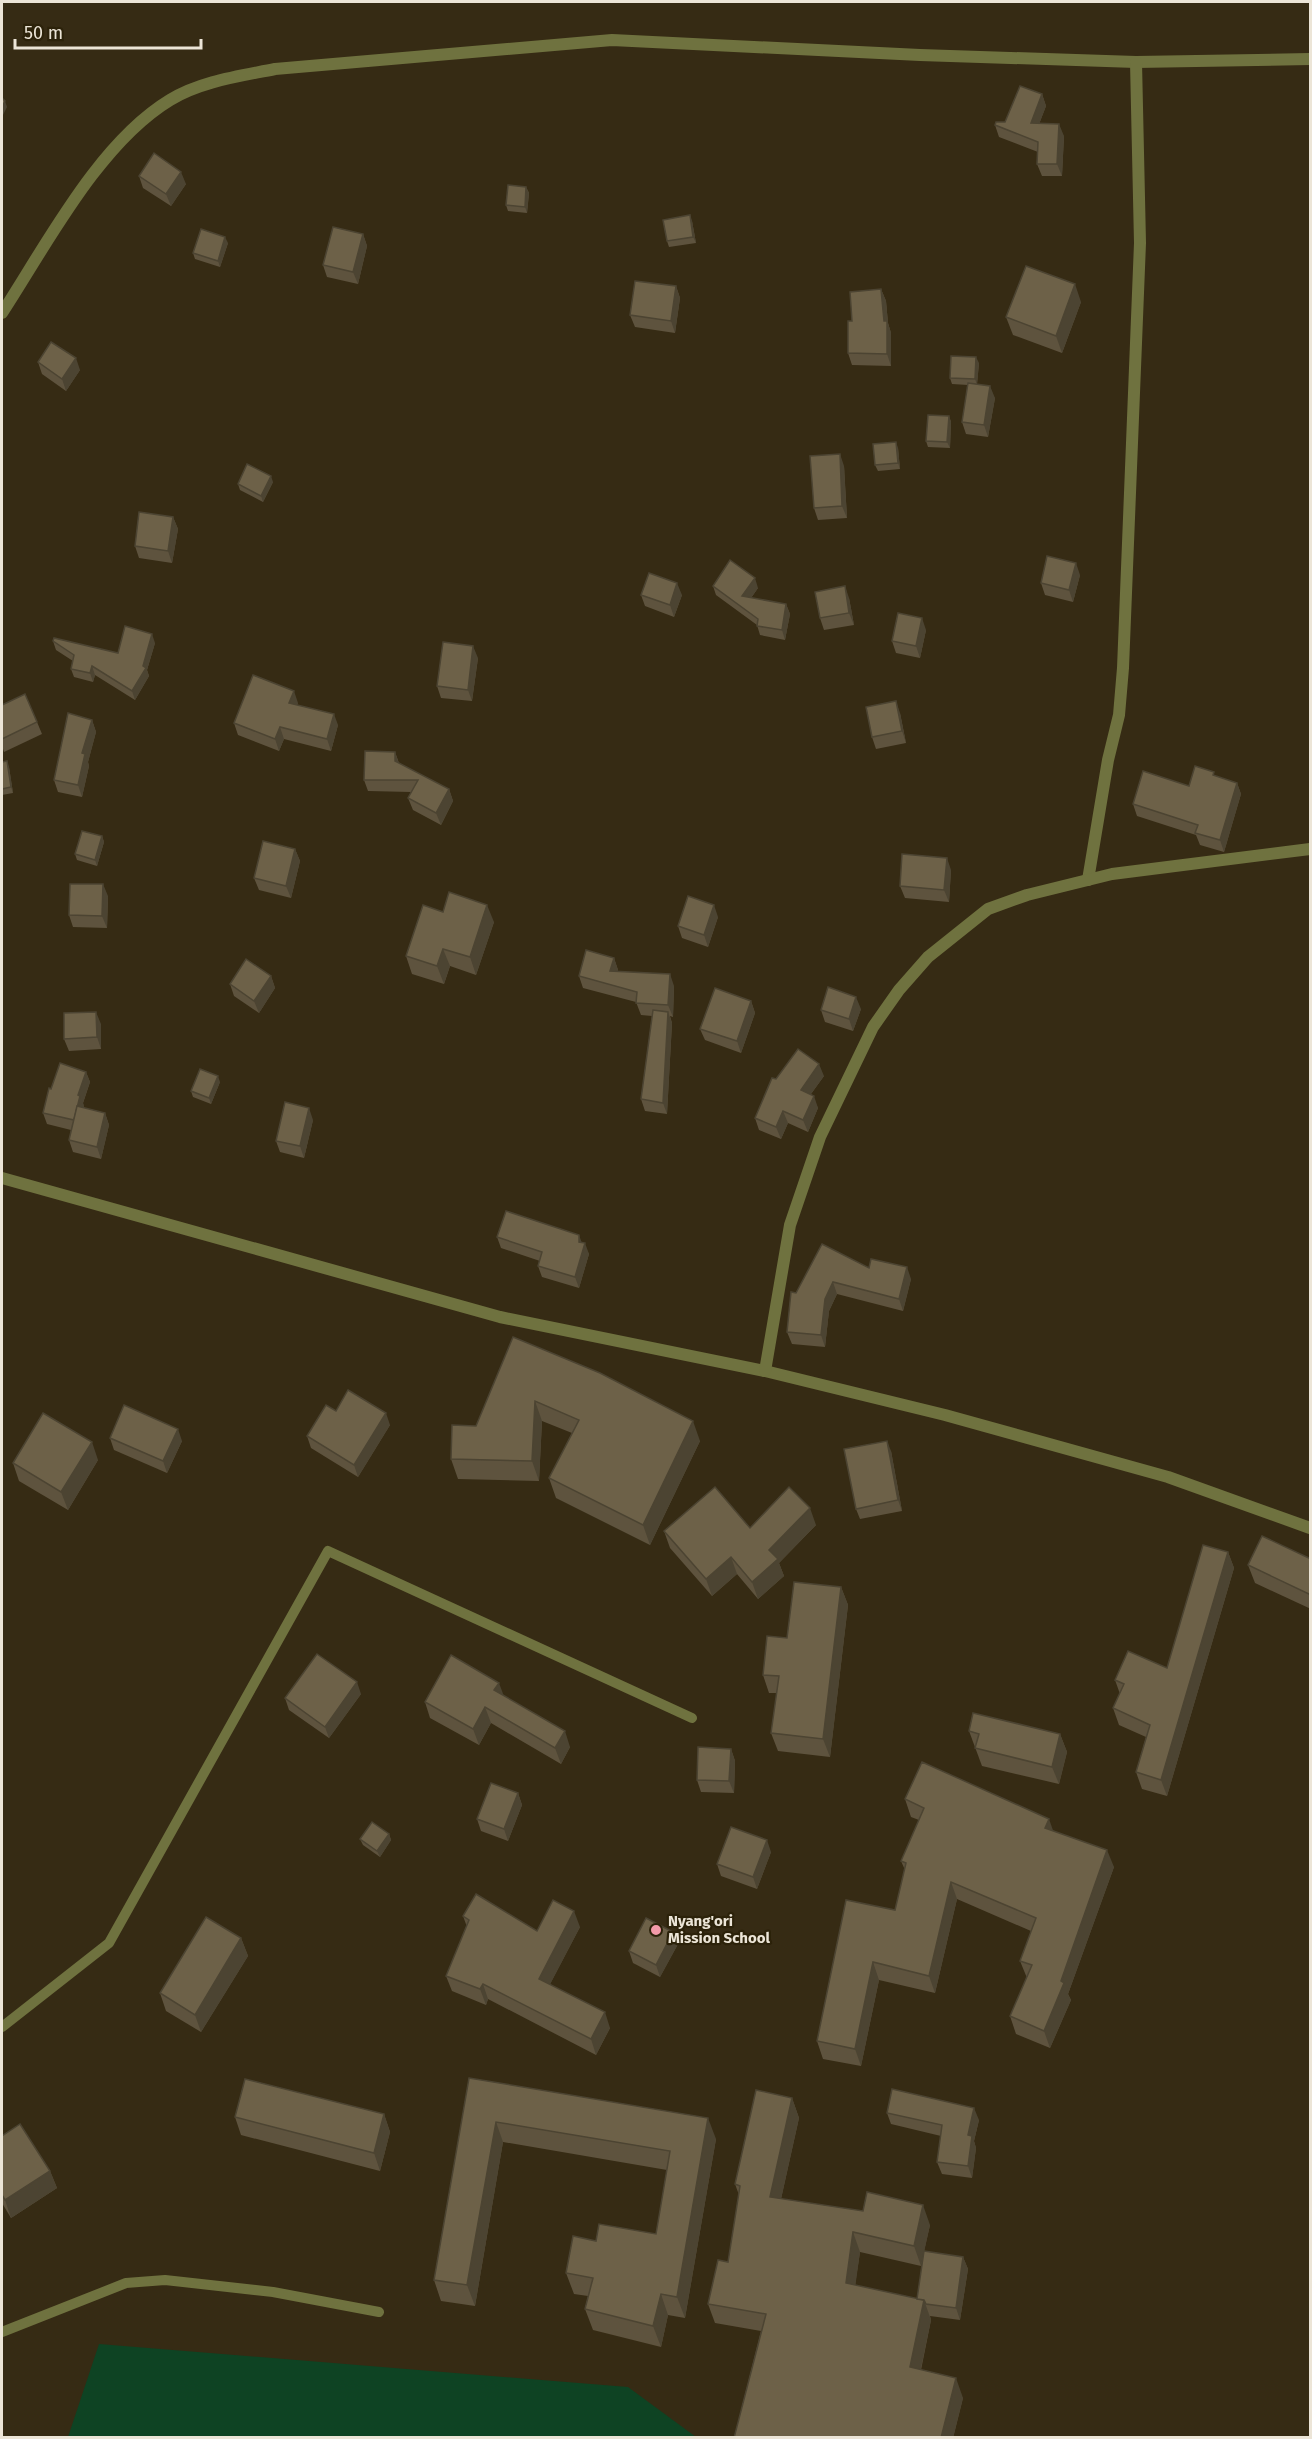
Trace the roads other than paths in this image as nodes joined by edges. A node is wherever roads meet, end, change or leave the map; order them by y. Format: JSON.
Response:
{"nodes":[{"id":1,"x":1311,"y":59,"type":"edge"},
{"id":2,"x":1136,"y":62,"type":"junction"},
{"id":3,"x":2,"y":314,"type":"edge"},
{"id":4,"x":1311,"y":849,"type":"edge"},
{"id":5,"x":1088,"y":880,"type":"junction"},
{"id":6,"x":2,"y":1178,"type":"edge"},
{"id":7,"x":765,"y":1371,"type":"junction"},
{"id":8,"x":1311,"y":1528,"type":"edge"},
{"id":9,"x":692,"y":1718,"type":"dead end"},
{"id":10,"x":2,"y":2027,"type":"edge"},
{"id":11,"x":379,"y":2312,"type":"dead end"},
{"id":12,"x":2,"y":2332,"type":"edge"}],
"edges":[{"from":1,"to":2,"type":"street"},
{"from":2,"to":3,"type":"street"},
{"from":2,"to":5,"type":"street"},
{"from":4,"to":5,"type":"street"},
{"from":5,"to":7,"type":"street"},
{"from":6,"to":7,"type":"street"},
{"from":7,"to":8,"type":"street"},
{"from":9,"to":10,"type":"lane"},
{"from":11,"to":12,"type":"lane"}]}
